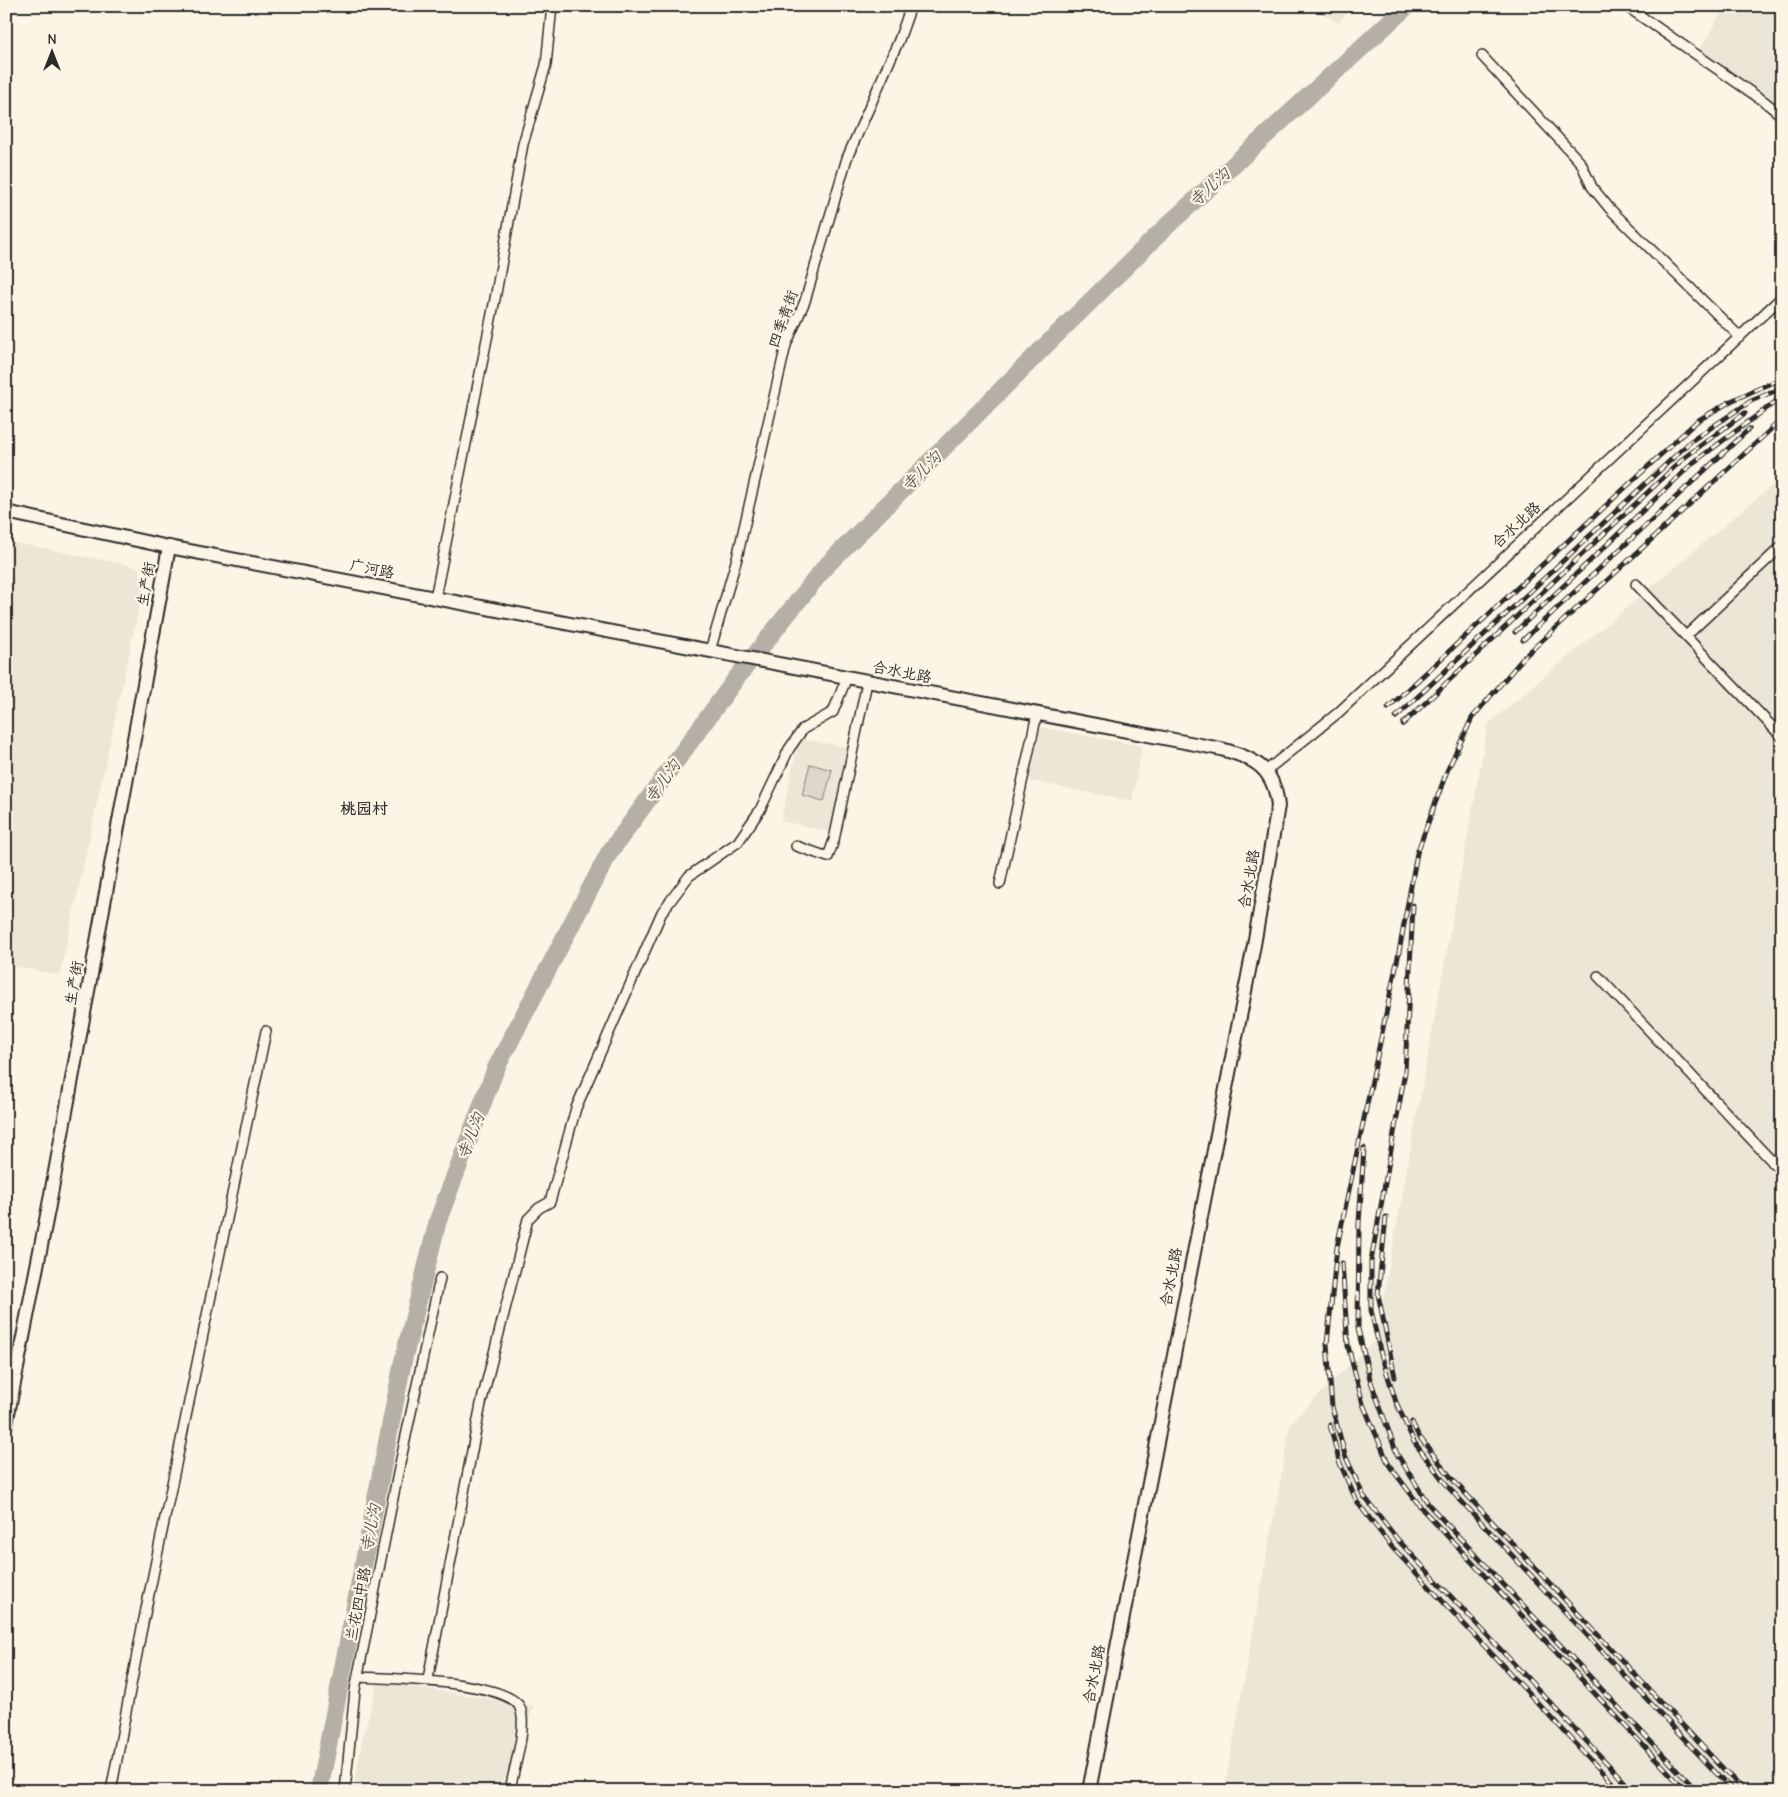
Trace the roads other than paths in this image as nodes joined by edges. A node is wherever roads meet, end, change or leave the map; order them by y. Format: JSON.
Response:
{"nodes":[{"id":1,"x":552,"y":6,"type":"edge"},
{"id":2,"x":911,"y":6,"type":"edge"},
{"id":3,"x":1626,"y":6,"type":"edge"},
{"id":4,"x":1482,"y":56,"type":"dead end"},
{"id":5,"x":1782,"y":116,"type":"edge"},
{"id":6,"x":1782,"y":297,"type":"edge"},
{"id":7,"x":1740,"y":337,"type":"junction"},
{"id":8,"x":6,"y":512,"type":"edge"},
{"id":9,"x":1782,"y":546,"type":"edge"},
{"id":10,"x":169,"y":547,"type":"junction"},
{"id":11,"x":1636,"y":584,"type":"dead end"},
{"id":12,"x":435,"y":598,"type":"junction"},
{"id":13,"x":1686,"y":636,"type":"junction"},
{"id":14,"x":710,"y":651,"type":"junction"},
{"id":15,"x":763,"y":661,"type":"joint"},
{"id":16,"x":847,"y":677,"type":"junction"},
{"id":17,"x":867,"y":682,"type":"junction"},
{"id":18,"x":1037,"y":714,"type":"junction"},
{"id":19,"x":1782,"y":737,"type":"edge"},
{"id":20,"x":1267,"y":770,"type":"junction"},
{"id":21,"x":796,"y":846,"type":"dead end"},
{"id":22,"x":1000,"y":884,"type":"dead end"},
{"id":23,"x":1598,"y":976,"type":"dead end"},
{"id":24,"x":266,"y":1031,"type":"dead end"},
{"id":25,"x":1782,"y":1154,"type":"edge"},
{"id":26,"x":1773,"y":1163,"type":"junction"},
{"id":27,"x":1782,"y":1172,"type":"edge"},
{"id":28,"x":440,"y":1278,"type":"dead end"},
{"id":29,"x":6,"y":1424,"type":"edge"},
{"id":30,"x":358,"y":1677,"type":"junction"},
{"id":31,"x":428,"y":1679,"type":"junction"},
{"id":32,"x":111,"y":1791,"type":"edge"},
{"id":33,"x":345,"y":1791,"type":"edge"},
{"id":34,"x":510,"y":1791,"type":"edge"},
{"id":35,"x":1089,"y":1791,"type":"edge"}],
"edges":[{"from":1,"to":12,"type":"street"},
{"from":2,"to":14,"type":"street","name":"四季青街"},
{"from":3,"to":5,"type":"street"},
{"from":4,"to":7,"type":"street"},
{"from":6,"to":7,"type":"street","name":"合水北路"},
{"from":7,"to":20,"type":"street","name":"合水北路"},
{"from":8,"to":10,"type":"street","name":"广河路"},
{"from":9,"to":13,"type":"street"},
{"from":10,"to":12,"type":"street","name":"广河路"},
{"from":10,"to":29,"type":"street","name":"生产街"},
{"from":11,"to":13,"type":"street"},
{"from":12,"to":14,"type":"street","name":"广河路"},
{"from":13,"to":19,"type":"street"},
{"from":14,"to":15,"type":"street","name":"广河路"},
{"from":15,"to":16,"type":"street","name":"合水北路"},
{"from":16,"to":17,"type":"street","name":"合水北路"},
{"from":16,"to":31,"type":"street"},
{"from":17,"to":18,"type":"street","name":"合水北路"},
{"from":17,"to":21,"type":"street"},
{"from":18,"to":20,"type":"street","name":"合水北路"},
{"from":18,"to":22,"type":"street"},
{"from":20,"to":35,"type":"street","name":"合水北路"},
{"from":23,"to":26,"type":"street"},
{"from":24,"to":32,"type":"street"},
{"from":25,"to":26,"type":"street"},
{"from":26,"to":27,"type":"street"},
{"from":28,"to":30,"type":"street","name":"兰花四中路"},
{"from":30,"to":31,"type":"street"},
{"from":30,"to":33,"type":"street","name":"兰花四中路"},
{"from":31,"to":34,"type":"street"}]}
